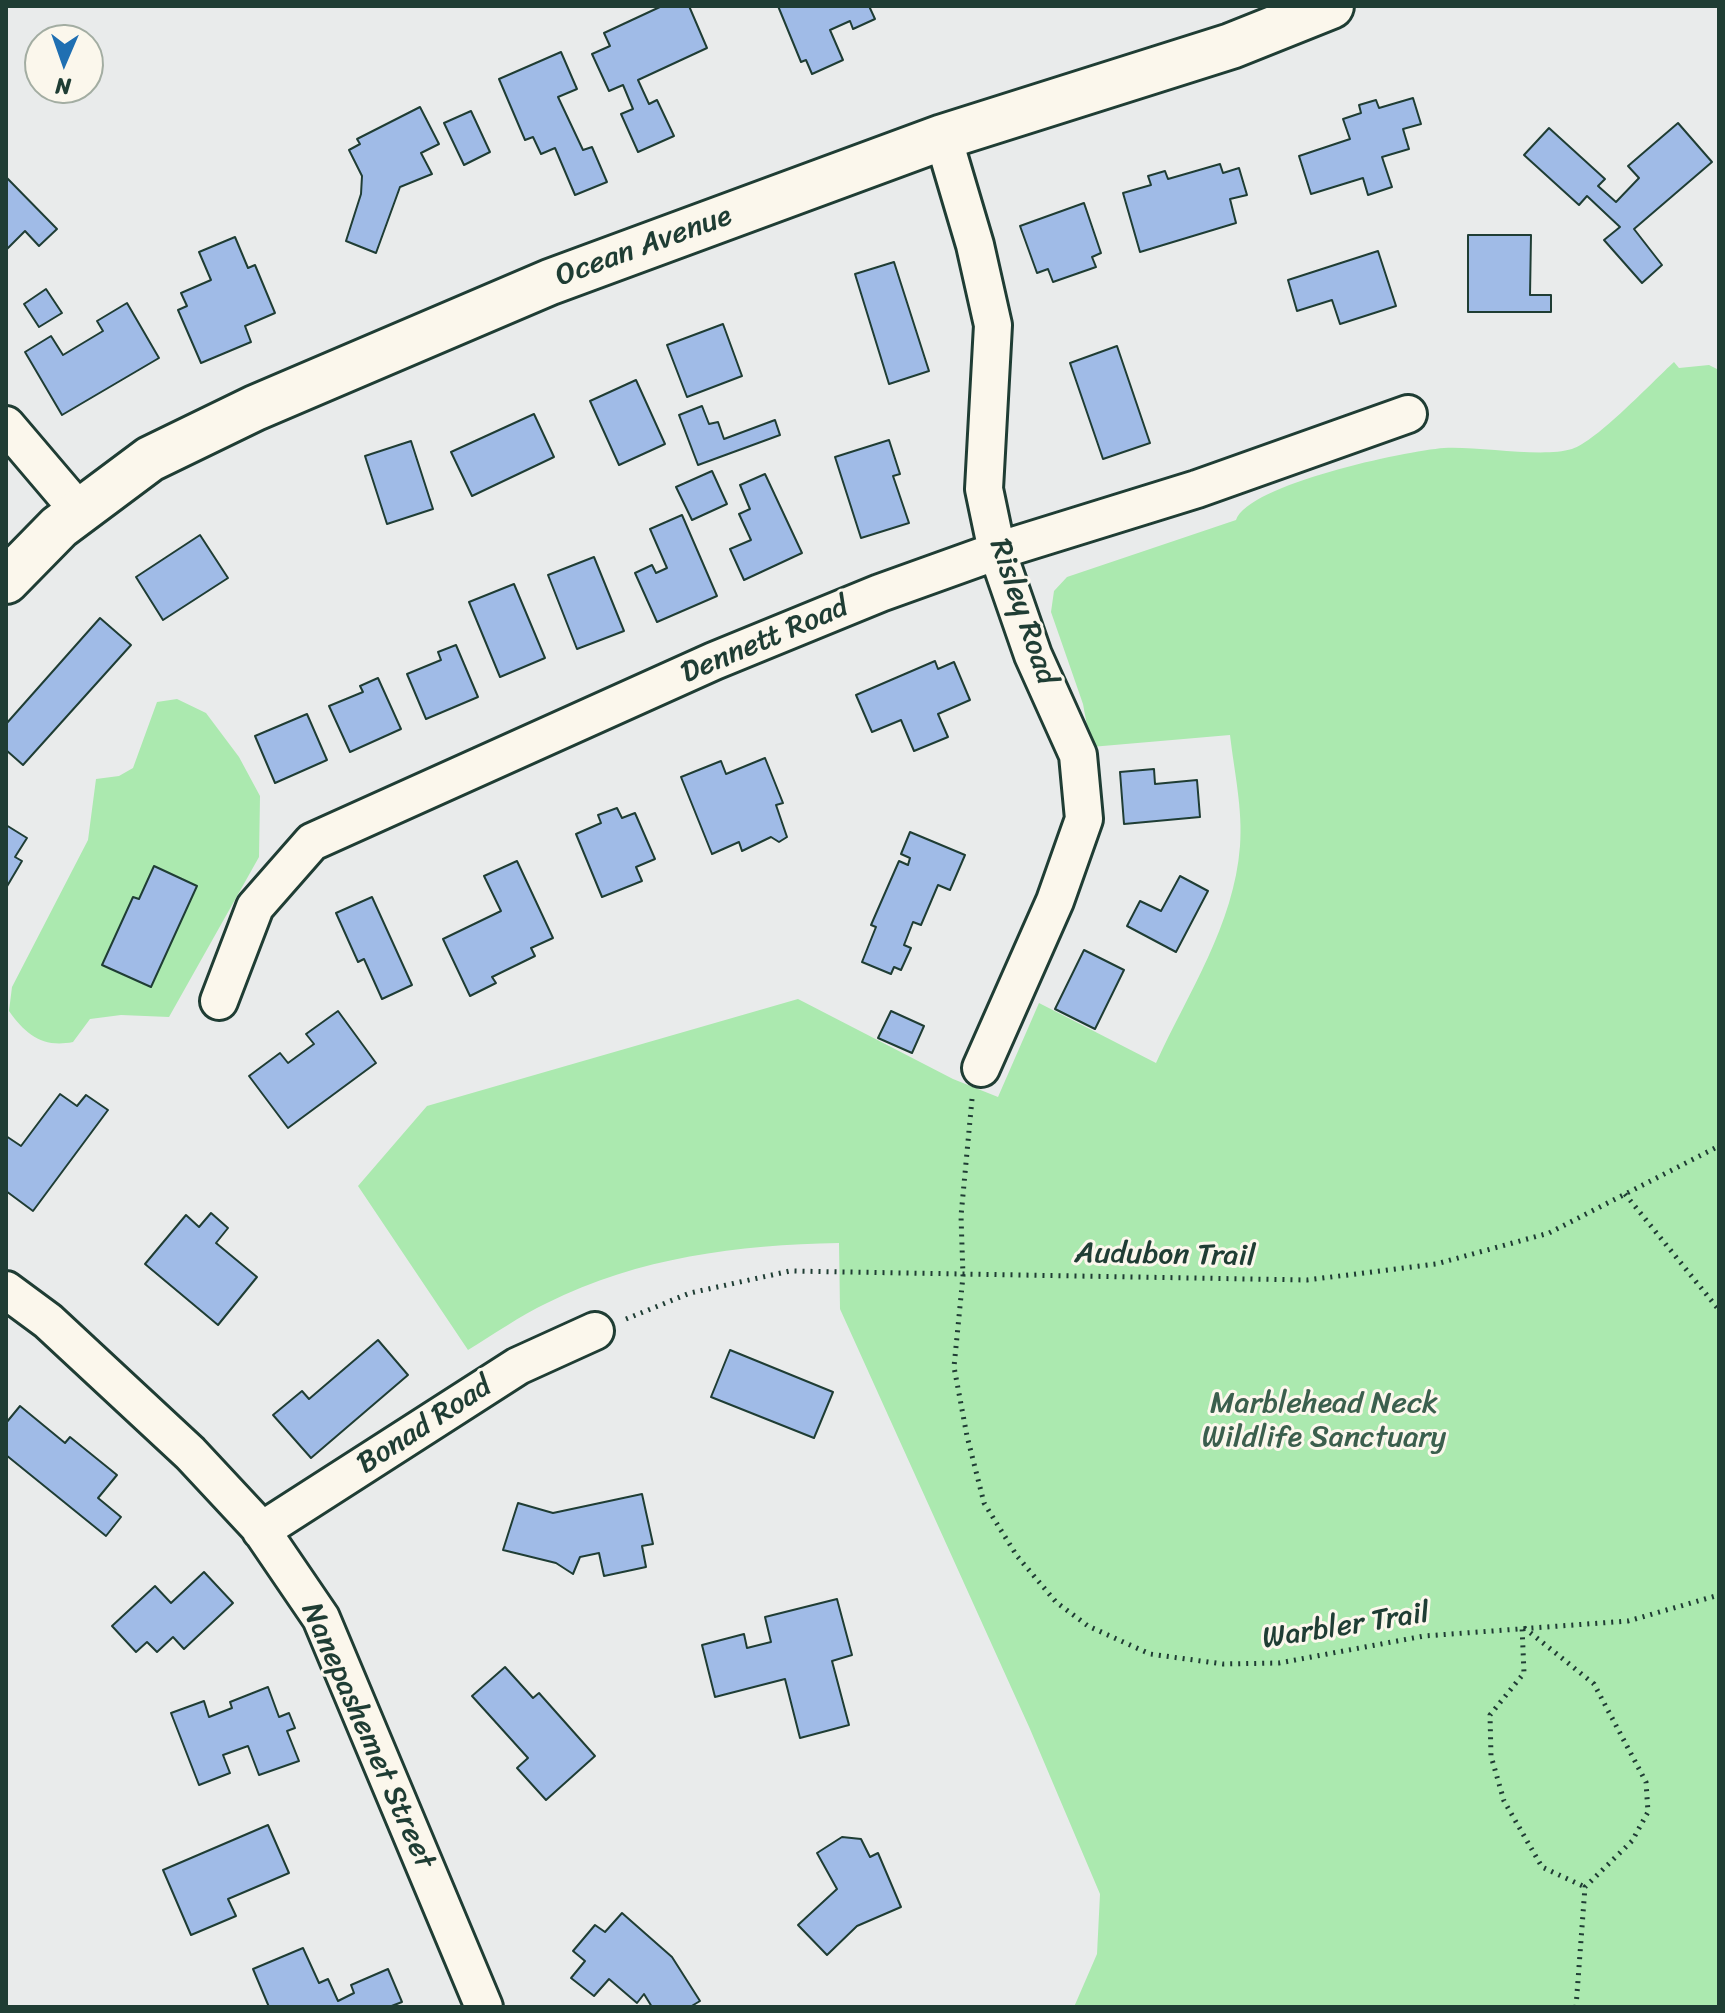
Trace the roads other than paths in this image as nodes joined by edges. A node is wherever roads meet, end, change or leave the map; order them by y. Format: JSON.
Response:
{"nodes":[{"id":1,"x":1331,"y":6,"type":"edge"},
{"id":2,"x":943,"y":137,"type":"junction"},
{"id":3,"x":1408,"y":414,"type":"dead end"},
{"id":4,"x":6,"y":425,"type":"edge"},
{"id":5,"x":80,"y":512,"type":"junction"},
{"id":6,"x":997,"y":551,"type":"junction"},
{"id":7,"x":6,"y":581,"type":"edge"},
{"id":8,"x":219,"y":1001,"type":"dead end"},
{"id":9,"x":981,"y":1068,"type":"road end"},
{"id":10,"x":6,"y":1290,"type":"edge"},
{"id":11,"x":595,"y":1331,"type":"road end"},
{"id":12,"x":261,"y":1531,"type":"junction"},
{"id":13,"x":484,"y":2007,"type":"edge"}],
"edges":[{"from":1,"to":2,"type":"main road","name":"Ocean Avenue"},
{"from":2,"to":5,"type":"main road","name":"Ocean Avenue"},
{"from":2,"to":6,"type":"street","name":"Risley Road"},
{"from":3,"to":6,"type":"street","name":"Dennett Road"},
{"from":4,"to":5,"type":"street"},
{"from":5,"to":7,"type":"main road","name":"Ocean Avenue"},
{"from":6,"to":8,"type":"street","name":"Dennett Road"},
{"from":6,"to":9,"type":"street","name":"Risley Road"},
{"from":10,"to":12,"type":"street","name":"Nanepashemet Street"},
{"from":11,"to":12,"type":"street","name":"Bonad Road"},
{"from":12,"to":13,"type":"street","name":"Nanepashemet Street"}]}
